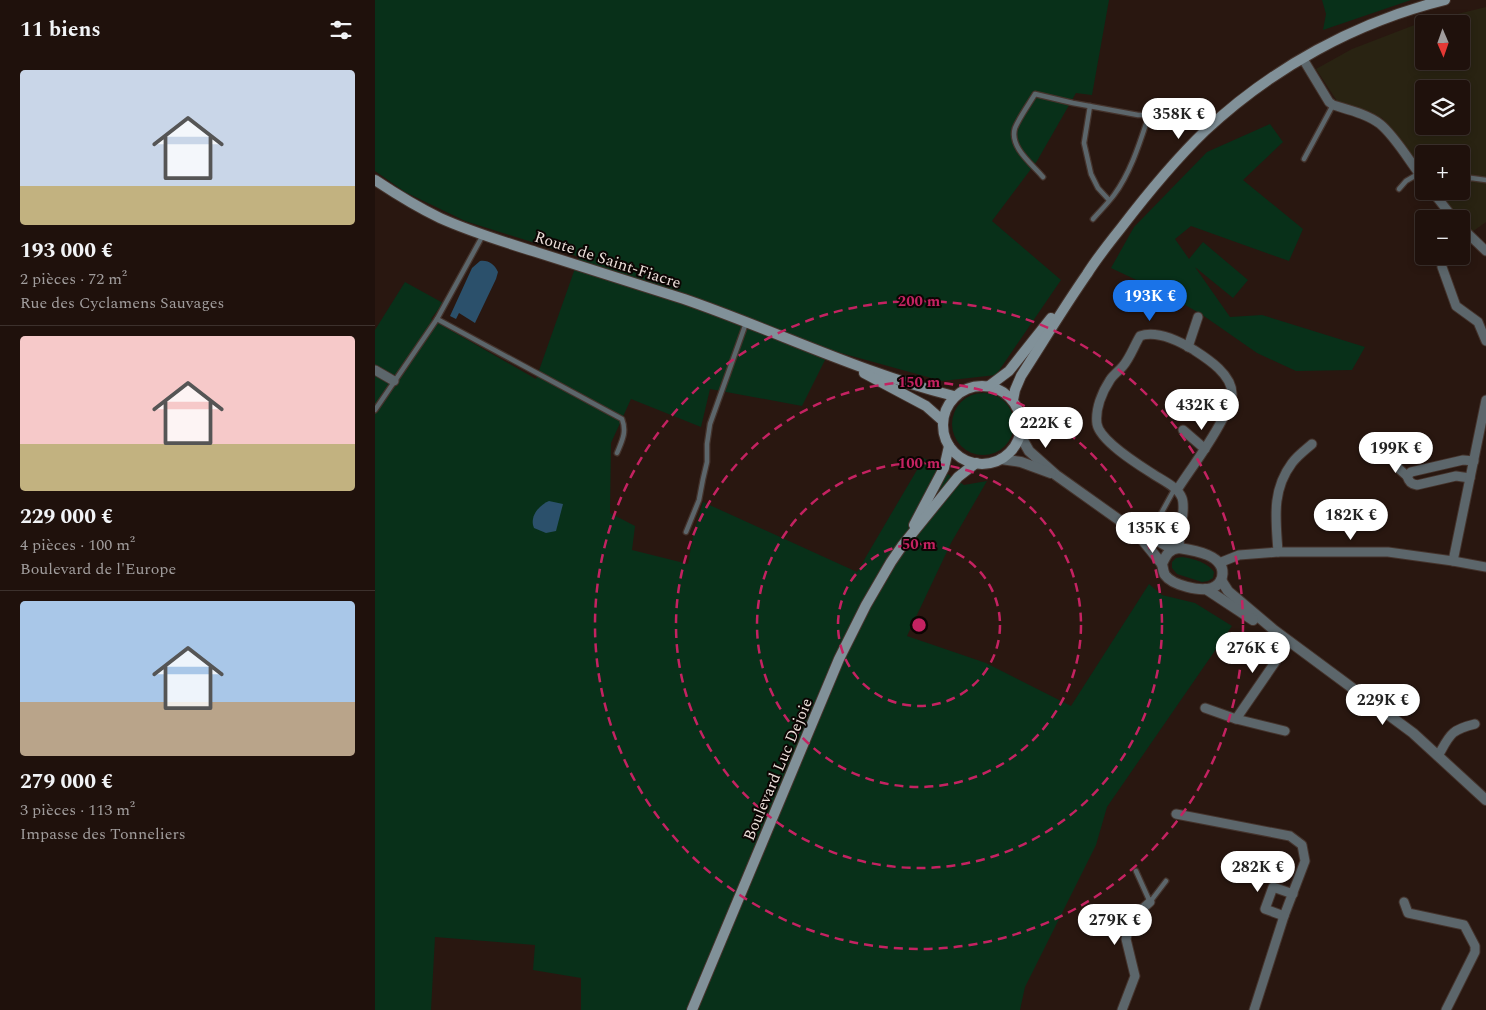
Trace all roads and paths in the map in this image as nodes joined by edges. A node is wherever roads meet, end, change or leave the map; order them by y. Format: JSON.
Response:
{"nodes":[{"id":1,"x":1445,"y":0,"type":"edge"},
{"id":2,"x":1303,"y":59,"type":"junction"},
{"id":3,"x":1333,"y":105,"type":"junction"},
{"id":4,"x":1090,"y":106,"type":"junction"},
{"id":5,"x":1149,"y":115,"type":"junction"},
{"id":6,"x":1205,"y":131,"type":"junction"},
{"id":7,"x":1304,"y":159,"type":"dead end"},
{"id":8,"x":1415,"y":169,"type":"edge"},
{"id":9,"x":1043,"y":176,"type":"dead end"},
{"id":10,"x":1470,"y":178,"type":"edge"},
{"id":11,"x":1415,"y":179,"type":"edge"},
{"id":12,"x":375,"y":180,"type":"edge"},
{"id":13,"x":1486,"y":180,"type":"edge"},
{"id":14,"x":1399,"y":189,"type":"dead end"},
{"id":15,"x":1109,"y":200,"type":"junction"},
{"id":16,"x":1440,"y":201,"type":"edge"},
{"id":17,"x":1447,"y":210,"type":"edge"},
{"id":18,"x":1093,"y":219,"type":"dead end"},
{"id":19,"x":483,"y":235,"type":"junction"},
{"id":20,"x":1470,"y":236,"type":"edge"},
{"id":21,"x":1486,"y":251,"type":"edge"},
{"id":22,"x":1442,"y":267,"type":"dead end"},
{"id":23,"x":1087,"y":274,"type":"junction"},
{"id":24,"x":1198,"y":317,"type":"dead end"},
{"id":25,"x":437,"y":319,"type":"junction"},
{"id":26,"x":747,"y":322,"type":"junction"},
{"id":27,"x":1486,"y":341,"type":"edge"},
{"id":28,"x":1188,"y":347,"type":"junction"},
{"id":29,"x":836,"y":359,"type":"junction"},
{"id":30,"x":375,"y":370,"type":"edge"},
{"id":31,"x":394,"y":381,"type":"junction"},
{"id":32,"x":989,"y":386,"type":"junction"},
{"id":33,"x":954,"y":396,"type":"junction"},
{"id":34,"x":1013,"y":400,"type":"junction"},
{"id":35,"x":1486,"y":400,"type":"edge"},
{"id":36,"x":375,"y":410,"type":"edge"},
{"id":37,"x":943,"y":421,"type":"junction"},
{"id":38,"x":1183,"y":430,"type":"dead end"},
{"id":39,"x":1020,"y":435,"type":"junction"},
{"id":40,"x":1392,"y":440,"type":"dead end"},
{"id":41,"x":1311,"y":444,"type":"dead end"},
{"id":42,"x":949,"y":446,"type":"junction"},
{"id":43,"x":1205,"y":450,"type":"junction"},
{"id":44,"x":617,"y":453,"type":"dead end"},
{"id":45,"x":1001,"y":459,"type":"junction"},
{"id":46,"x":1474,"y":461,"type":"junction"},
{"id":47,"x":976,"y":463,"type":"junction"},
{"id":48,"x":1056,"y":475,"type":"junction"},
{"id":49,"x":1407,"y":476,"type":"junction"},
{"id":50,"x":1470,"y":478,"type":"junction"},
{"id":51,"x":1176,"y":489,"type":"junction"},
{"id":52,"x":1157,"y":521,"type":"dead end"},
{"id":53,"x":686,"y":532,"type":"dead end"},
{"id":54,"x":1136,"y":532,"type":"junction"},
{"id":55,"x":903,"y":546,"type":"junction"},
{"id":56,"x":1176,"y":548,"type":"junction"},
{"id":57,"x":1278,"y":552,"type":"junction"},
{"id":58,"x":1453,"y":560,"type":"junction"},
{"id":59,"x":1219,"y":563,"type":"junction"},
{"id":60,"x":1162,"y":564,"type":"junction"},
{"id":61,"x":1486,"y":567,"type":"edge"},
{"id":62,"x":1221,"y":580,"type":"junction"},
{"id":63,"x":1206,"y":589,"type":"junction"},
{"id":64,"x":1274,"y":630,"type":"junction"},
{"id":65,"x":1289,"y":642,"type":"junction"},
{"id":66,"x":1205,"y":708,"type":"dead end"},
{"id":67,"x":1236,"y":719,"type":"junction"},
{"id":68,"x":1475,"y":724,"type":"dead end"},
{"id":69,"x":1285,"y":731,"type":"dead end"},
{"id":70,"x":1438,"y":756,"type":"junction"},
{"id":71,"x":1486,"y":800,"type":"edge"},
{"id":72,"x":1176,"y":814,"type":"dead end"},
{"id":73,"x":1136,"y":871,"type":"dead end"},
{"id":74,"x":1166,"y":881,"type":"dead end"},
{"id":75,"x":1293,"y":894,"type":"junction"},
{"id":76,"x":1150,"y":902,"type":"junction"},
{"id":77,"x":1404,"y":902,"type":"dead end"},
{"id":78,"x":1284,"y":916,"type":"junction"},
{"id":79,"x":692,"y":1010,"type":"edge"},
{"id":80,"x":1122,"y":1010,"type":"edge"},
{"id":81,"x":1255,"y":1010,"type":"edge"},
{"id":82,"x":1446,"y":1010,"type":"edge"}],
"edges":[{"from":1,"to":2,"type":"main road"},
{"from":2,"to":3,"type":"street"},
{"from":2,"to":6,"type":"main road"},
{"from":3,"to":7,"type":"lane"},
{"from":3,"to":8,"type":"street"},
{"from":4,"to":5,"type":"lane"},
{"from":4,"to":9,"type":"lane"},
{"from":4,"to":15,"type":"lane"},
{"from":5,"to":6,"type":"lane"},
{"from":5,"to":15,"type":"lane"},
{"from":6,"to":23,"type":"main road"},
{"from":10,"to":13,"type":"lane"},
{"from":11,"to":14,"type":"lane"},
{"from":12,"to":19,"type":"main road","name":"Route de Saint-Fiacre"},
{"from":15,"to":18,"type":"lane"},
{"from":16,"to":17,"type":"street"},
{"from":19,"to":25,"type":"lane"},
{"from":19,"to":26,"type":"main road","name":"Route de Saint-Fiacre"},
{"from":20,"to":21,"type":"street"},
{"from":22,"to":27,"type":"street"},
{"from":23,"to":32,"type":"main road"},
{"from":23,"to":34,"type":"main road"},
{"from":24,"to":28,"type":"street"},
{"from":25,"to":31,"type":"lane"},
{"from":25,"to":44,"type":"lane"},
{"from":26,"to":29,"type":"main road","name":"Route de Saint-Fiacre"},
{"from":26,"to":53,"type":"lane"},
{"from":28,"to":43,"type":"street"},
{"from":28,"to":51,"type":"street"},
{"from":29,"to":33,"type":"main road","name":"Route de Saint-Fiacre"},
{"from":29,"to":37,"type":"main road","name":"Route de Saint-Fiacre"},
{"from":30,"to":31,"type":"street"},
{"from":31,"to":36,"type":"lane"},
{"from":32,"to":33,"type":"main road"},
{"from":32,"to":34,"type":"main road"},
{"from":33,"to":37,"type":"main road"},
{"from":34,"to":39,"type":"main road"},
{"from":35,"to":46,"type":"street"},
{"from":37,"to":42,"type":"main road"},
{"from":38,"to":43,"type":"street"},
{"from":39,"to":45,"type":"main road"},
{"from":39,"to":48,"type":"street"},
{"from":40,"to":49,"type":"street"},
{"from":41,"to":57,"type":"street"},
{"from":42,"to":47,"type":"main road"},
{"from":42,"to":55,"type":"main road","name":"Boulevard Luc Dejoie"},
{"from":43,"to":51,"type":"street"},
{"from":45,"to":47,"type":"main road"},
{"from":45,"to":48,"type":"street"},
{"from":46,"to":49,"type":"street"},
{"from":46,"to":50,"type":"street"},
{"from":47,"to":55,"type":"main road","name":"Boulevard Luc Dejoie"},
{"from":48,"to":54,"type":"street"},
{"from":49,"to":50,"type":"street"},
{"from":50,"to":58,"type":"street"},
{"from":51,"to":52,"type":"lane"},
{"from":51,"to":56,"type":"street"},
{"from":54,"to":56,"type":"street"},
{"from":54,"to":60,"type":"street"},
{"from":55,"to":79,"type":"main road","name":"Boulevard Luc Dejoie"},
{"from":56,"to":59,"type":"street"},
{"from":56,"to":60,"type":"street"},
{"from":57,"to":58,"type":"street"},
{"from":57,"to":59,"type":"street"},
{"from":58,"to":61,"type":"street"},
{"from":59,"to":62,"type":"street"},
{"from":60,"to":63,"type":"street"},
{"from":62,"to":63,"type":"street"},
{"from":62,"to":64,"type":"street"},
{"from":63,"to":64,"type":"street"},
{"from":64,"to":65,"type":"street"},
{"from":65,"to":67,"type":"street"},
{"from":65,"to":70,"type":"street"},
{"from":66,"to":67,"type":"street"},
{"from":67,"to":69,"type":"street"},
{"from":68,"to":70,"type":"street"},
{"from":70,"to":71,"type":"street"},
{"from":72,"to":75,"type":"street"},
{"from":73,"to":76,"type":"lane"},
{"from":74,"to":76,"type":"lane"},
{"from":75,"to":78,"type":"street"},
{"from":75,"to":78,"type":"street"},
{"from":76,"to":80,"type":"street"},
{"from":77,"to":82,"type":"street"},
{"from":78,"to":81,"type":"street"}]}
